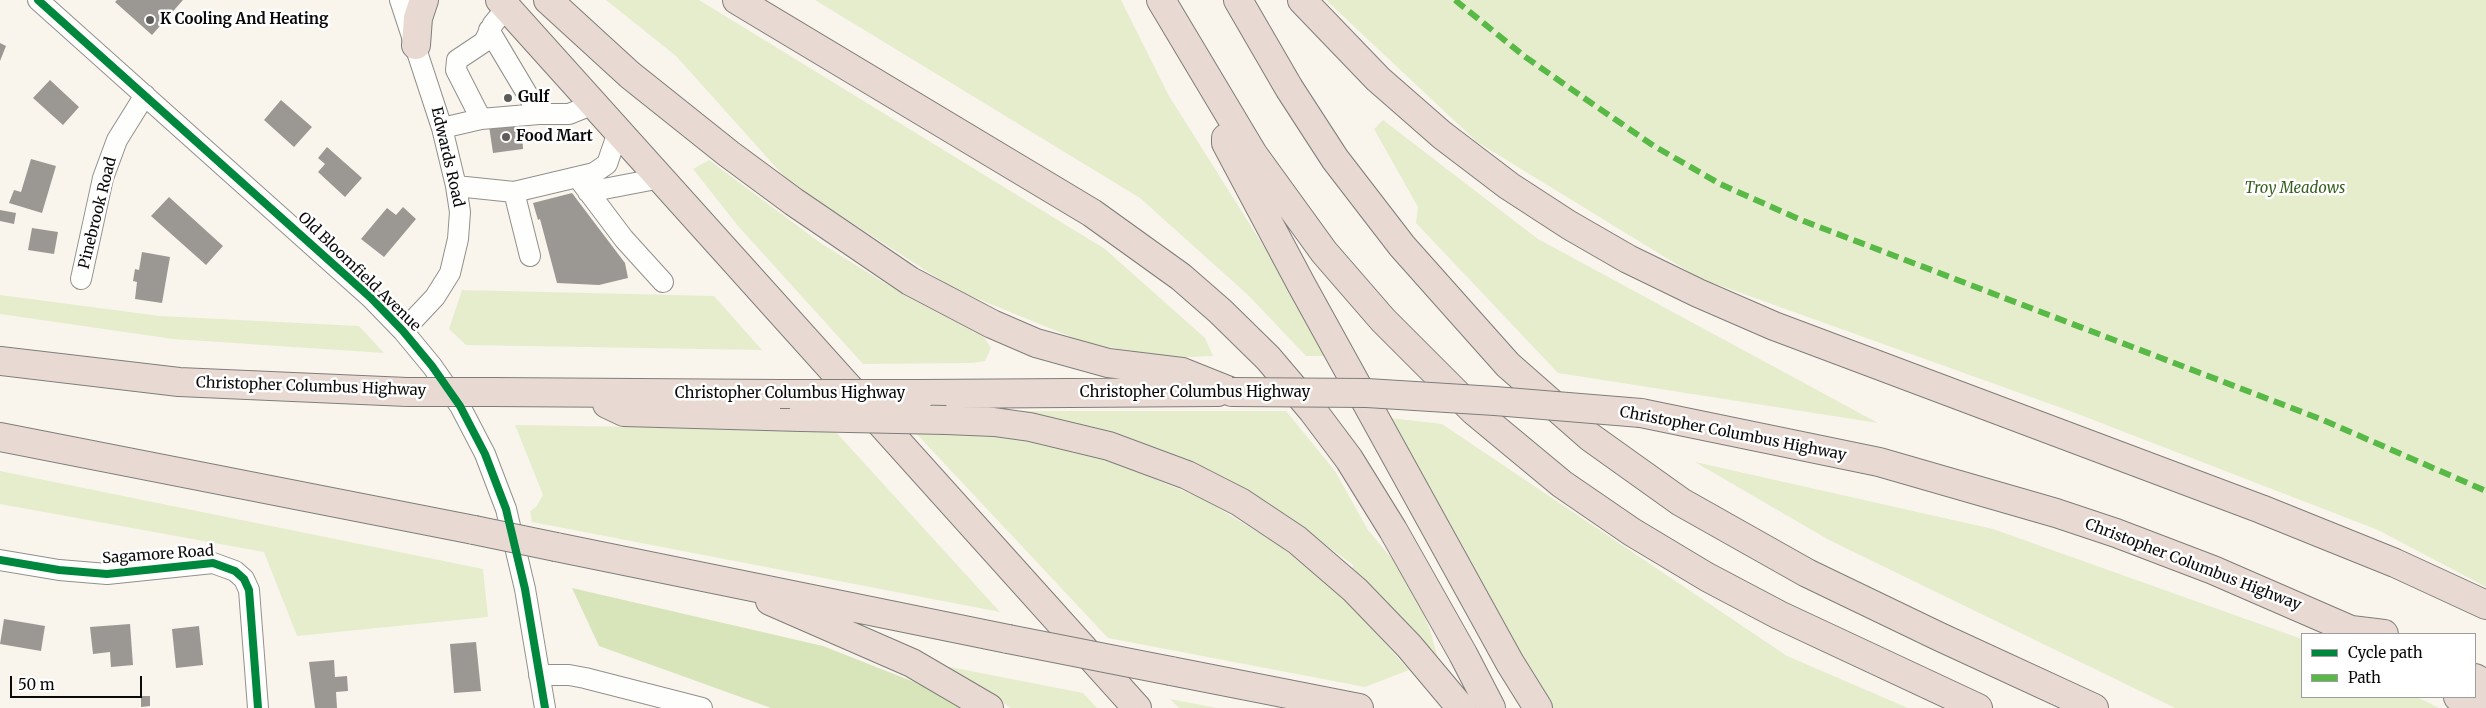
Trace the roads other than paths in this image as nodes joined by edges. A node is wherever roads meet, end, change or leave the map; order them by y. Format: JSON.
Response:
{"nodes":[{"id":1,"x":548,"y":0,"type":"edge"},
{"id":2,"x":737,"y":0,"type":"edge"},
{"id":3,"x":1161,"y":0,"type":"edge"},
{"id":4,"x":1238,"y":0,"type":"edge"},
{"id":5,"x":1302,"y":0,"type":"edge"},
{"id":6,"x":41,"y":1,"type":"edge"},
{"id":7,"x":404,"y":3,"type":"edge"},
{"id":8,"x":504,"y":4,"type":"edge"},
{"id":9,"x":490,"y":30,"type":"junction"},
{"id":10,"x":416,"y":45,"type":"joint"},
{"id":11,"x":145,"y":96,"type":"junction"},
{"id":12,"x":594,"y":104,"type":"junction"},
{"id":13,"x":539,"y":114,"type":"junction"},
{"id":14,"x":1228,"y":116,"type":"junction"},
{"id":15,"x":481,"y":119,"type":"junction"},
{"id":16,"x":442,"y":128,"type":"junction"},
{"id":17,"x":618,"y":132,"type":"junction"},
{"id":18,"x":661,"y":178,"type":"junction"},
{"id":19,"x":583,"y":185,"type":"junction"},
{"id":20,"x":456,"y":186,"type":"junction"},
{"id":21,"x":514,"y":192,"type":"junction"},
{"id":22,"x":530,"y":256,"type":"dead end"},
{"id":23,"x":81,"y":278,"type":"dead end"},
{"id":24,"x":663,"y":282,"type":"dead end"},
{"id":25,"x":403,"y":331,"type":"junction"},
{"id":26,"x":0,"y":361,"type":"edge"},
{"id":27,"x":1232,"y":392,"type":"junction"},
{"id":28,"x":586,"y":393,"type":"junction"},
{"id":29,"x":0,"y":438,"type":"edge"},
{"id":30,"x":0,"y":560,"type":"edge"},
{"id":31,"x":726,"y":581,"type":"junction"},
{"id":32,"x":2486,"y":604,"type":"edge"},
{"id":33,"x":2353,"y":632,"type":"edge"},
{"id":34,"x":2368,"y":633,"type":"edge"},
{"id":35,"x":539,"y":675,"type":"junction"},
{"id":36,"x":2460,"y":698,"type":"edge"},
{"id":37,"x":1138,"y":707,"type":"edge"},
{"id":38,"x":258,"y":708,"type":"edge"},
{"id":39,"x":545,"y":708,"type":"edge"},
{"id":40,"x":702,"y":708,"type":"edge"},
{"id":41,"x":989,"y":708,"type":"edge"},
{"id":42,"x":1359,"y":708,"type":"edge"},
{"id":43,"x":1461,"y":708,"type":"edge"},
{"id":44,"x":1491,"y":708,"type":"edge"},
{"id":45,"x":1538,"y":708,"type":"edge"},
{"id":46,"x":1978,"y":708,"type":"edge"},
{"id":47,"x":2094,"y":708,"type":"edge"},
{"id":48,"x":2478,"y":708,"type":"edge"}],
"edges":[{"from":1,"to":27,"type":"highway"},
{"from":2,"to":44,"type":"highway"},
{"from":3,"to":14,"type":"highway"},
{"from":4,"to":47,"type":"highway"},
{"from":5,"to":32,"type":"highway"},
{"from":6,"to":11,"type":"street","name":"Old Bloomfield Avenue"},
{"from":7,"to":10,"type":"highway"},
{"from":8,"to":9,"type":"street"},
{"from":8,"to":12,"type":"highway"},
{"from":9,"to":13,"type":"street"},
{"from":9,"to":15,"type":"street"},
{"from":10,"to":16,"type":"street","name":"Edwards Road"},
{"from":11,"to":23,"type":"street","name":"Pinebrook Road"},
{"from":11,"to":25,"type":"street","name":"Old Bloomfield Avenue"},
{"from":12,"to":13,"type":"street"},
{"from":12,"to":17,"type":"highway"},
{"from":13,"to":15,"type":"street"},
{"from":14,"to":45,"type":"highway"},
{"from":14,"to":46,"type":"highway"},
{"from":15,"to":16,"type":"street"},
{"from":16,"to":20,"type":"street","name":"Edwards Road"},
{"from":17,"to":18,"type":"highway"},
{"from":17,"to":19,"type":"street"},
{"from":18,"to":19,"type":"street"},
{"from":18,"to":37,"type":"highway"},
{"from":19,"to":21,"type":"street"},
{"from":19,"to":24,"type":"street"},
{"from":20,"to":21,"type":"street"},
{"from":20,"to":25,"type":"street","name":"Edwards Road"},
{"from":21,"to":22,"type":"street"},
{"from":25,"to":35,"type":"street","name":"Old Bloomfield Avenue"},
{"from":26,"to":28,"type":"highway","name":"Christopher Columbus Highway","bridge":true},
{"from":27,"to":28,"type":"highway","name":"Christopher Columbus Highway","bridge":true},
{"from":27,"to":33,"type":"highway","name":"Christopher Columbus Highway","bridge":true},
{"from":28,"to":43,"type":"highway","bridge":true},
{"from":29,"to":31,"type":"highway","bridge":true},
{"from":30,"to":38,"type":"street","name":"Sagamore Road"},
{"from":31,"to":41,"type":"highway"},
{"from":31,"to":42,"type":"highway","bridge":true},
{"from":33,"to":34,"type":"highway","name":"Christopher Columbus Highway"},
{"from":35,"to":39,"type":"street"},
{"from":35,"to":40,"type":"street"},
{"from":36,"to":48,"type":"highway"}]}
